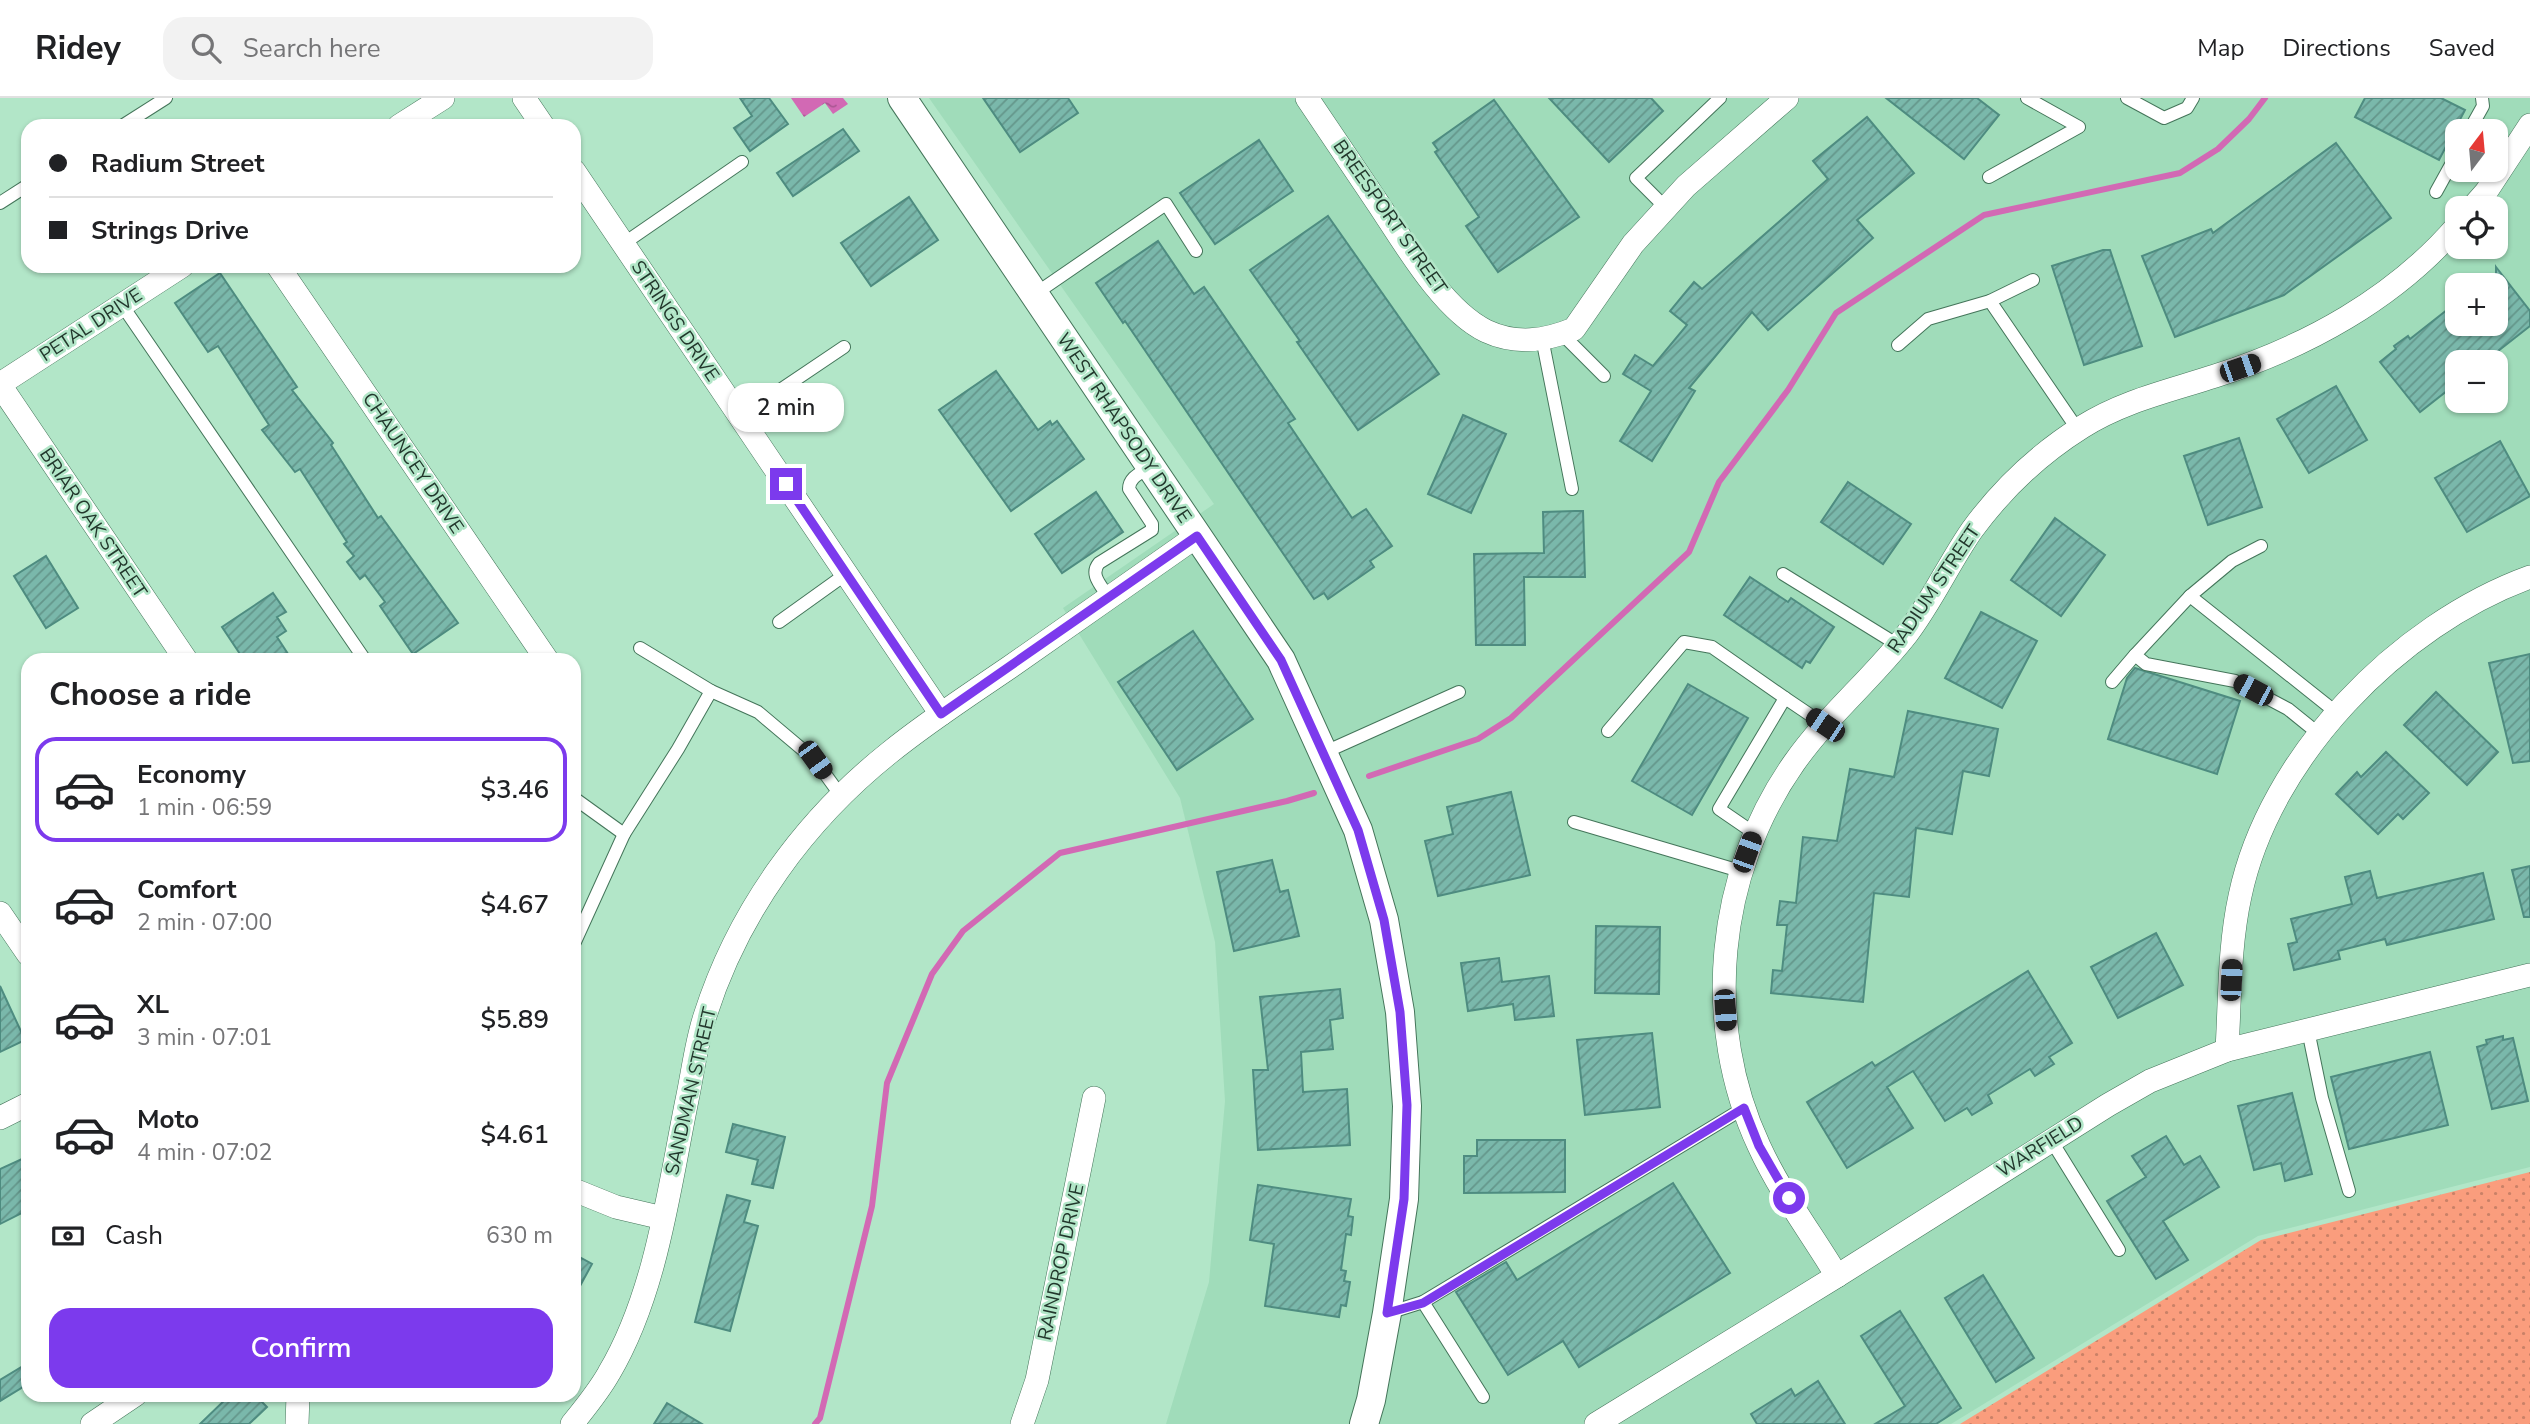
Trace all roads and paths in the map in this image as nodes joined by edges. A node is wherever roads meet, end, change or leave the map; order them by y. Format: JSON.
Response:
{"nodes":[{"id":1,"x":166,"y":98,"type":"edge"},
{"id":2,"x":443,"y":98,"type":"edge"},
{"id":3,"x":524,"y":98,"type":"edge"},
{"id":4,"x":902,"y":98,"type":"edge"},
{"id":5,"x":1307,"y":98,"type":"edge"},
{"id":6,"x":1720,"y":98,"type":"edge"},
{"id":7,"x":2027,"y":98,"type":"edge"},
{"id":8,"x":2127,"y":98,"type":"edge"},
{"id":9,"x":2193,"y":98,"type":"edge"},
{"id":10,"x":2482,"y":98,"type":"edge"},
{"id":11,"x":1775,"y":102,"type":"edge"},
{"id":12,"x":133,"y":119,"type":"edge"},
{"id":13,"x":410,"y":119,"type":"edge"},
{"id":14,"x":538,"y":119,"type":"edge"},
{"id":15,"x":2476,"y":119,"type":"edge"},
{"id":16,"x":2530,"y":125,"type":"edge"},
{"id":17,"x":742,"y":162,"type":"dead end"},
{"id":18,"x":2445,"y":175,"type":"edge"},
{"id":19,"x":1989,"y":177,"type":"dead end"},
{"id":20,"x":581,"y":182,"type":"edge"},
{"id":21,"x":21,"y":190,"type":"edge"},
{"id":22,"x":2436,"y":192,"type":"dead end"},
{"id":23,"x":2482,"y":196,"type":"edge"},
{"id":24,"x":0,"y":203,"type":"edge"},
{"id":25,"x":1666,"y":208,"type":"junction"},
{"id":26,"x":2445,"y":238,"type":"edge"},
{"id":27,"x":623,"y":244,"type":"junction"},
{"id":28,"x":1196,"y":251,"type":"dead end"},
{"id":29,"x":171,"y":273,"type":"edge"},
{"id":30,"x":283,"y":273,"type":"edge"},
{"id":31,"x":2033,"y":280,"type":"dead end"},
{"id":32,"x":1034,"y":295,"type":"junction"},
{"id":33,"x":1990,"y":301,"type":"junction"},
{"id":34,"x":122,"y":305,"type":"junction"},
{"id":35,"x":1542,"y":338,"type":"junction"},
{"id":36,"x":1898,"y":345,"type":"dead end"},
{"id":37,"x":844,"y":347,"type":"dead end"},
{"id":38,"x":1604,"y":376,"type":"dead end"},
{"id":39,"x":0,"y":385,"type":"edge"},
{"id":40,"x":740,"y":417,"type":"junction"},
{"id":41,"x":2078,"y":430,"type":"junction"},
{"id":42,"x":1150,"y":467,"type":"junction"},
{"id":43,"x":1573,"y":489,"type":"dead end"},
{"id":44,"x":1197,"y":536,"type":"junction"},
{"id":45,"x":2261,"y":546,"type":"dead end"},
{"id":46,"x":846,"y":574,"type":"junction"},
{"id":47,"x":1783,"y":574,"type":"dead end"},
{"id":48,"x":2530,"y":577,"type":"edge"},
{"id":49,"x":2190,"y":596,"type":"junction"},
{"id":50,"x":1109,"y":598,"type":"junction"},
{"id":51,"x":779,"y":622,"type":"dead end"},
{"id":52,"x":1898,"y":645,"type":"junction"},
{"id":53,"x":640,"y":648,"type":"dead end"},
{"id":54,"x":181,"y":653,"type":"edge"},
{"id":55,"x":360,"y":653,"type":"edge"},
{"id":56,"x":542,"y":653,"type":"edge"},
{"id":57,"x":2134,"y":655,"type":"junction"},
{"id":58,"x":2112,"y":682,"type":"dead end"},
{"id":59,"x":710,"y":691,"type":"junction"},
{"id":60,"x":1458,"y":692,"type":"dead end"},
{"id":61,"x":1786,"y":698,"type":"junction"},
{"id":62,"x":2337,"y":713,"type":"junction"},
{"id":63,"x":941,"y":714,"type":"junction"},
{"id":64,"x":1825,"y":725,"type":"junction"},
{"id":65,"x":1608,"y":731,"type":"dead end"},
{"id":66,"x":2319,"y":734,"type":"junction"},
{"id":67,"x":1323,"y":753,"type":"junction"},
{"id":68,"x":841,"y":796,"type":"junction"},
{"id":69,"x":581,"y":803,"type":"edge"},
{"id":70,"x":1574,"y":822,"type":"dead end"},
{"id":71,"x":1754,"y":833,"type":"junction"},
{"id":72,"x":624,"y":834,"type":"junction"},
{"id":73,"x":1740,"y":871,"type":"junction"},
{"id":74,"x":0,"y":913,"type":"edge"},
{"id":75,"x":581,"y":929,"type":"edge"},
{"id":76,"x":21,"y":944,"type":"edge"},
{"id":77,"x":2530,"y":975,"type":"edge"},
{"id":78,"x":2308,"y":1030,"type":"junction"},
{"id":79,"x":2227,"y":1050,"type":"junction"},
{"id":80,"x":1094,"y":1098,"type":"dead end"},
{"id":81,"x":21,"y":1108,"type":"edge"},
{"id":82,"x":1744,"y":1108,"type":"junction"},
{"id":83,"x":0,"y":1118,"type":"edge"},
{"id":84,"x":2051,"y":1140,"type":"junction"},
{"id":85,"x":2350,"y":1191,"type":"dead end"},
{"id":86,"x":581,"y":1193,"type":"edge"},
{"id":87,"x":663,"y":1217,"type":"junction"},
{"id":88,"x":2119,"y":1250,"type":"dead end"},
{"id":89,"x":1837,"y":1276,"type":"junction"},
{"id":90,"x":1423,"y":1303,"type":"junction"},
{"id":91,"x":1387,"y":1313,"type":"junction"},
{"id":92,"x":1483,"y":1397,"type":"dead end"},
{"id":93,"x":125,"y":1402,"type":"edge"},
{"id":94,"x":298,"y":1402,"type":"edge"},
{"id":95,"x":92,"y":1424,"type":"edge"},
{"id":96,"x":297,"y":1424,"type":"edge"},
{"id":97,"x":572,"y":1424,"type":"edge"},
{"id":98,"x":1022,"y":1424,"type":"edge"},
{"id":99,"x":1364,"y":1424,"type":"edge"},
{"id":100,"x":1596,"y":1424,"type":"edge"}],
"edges":[{"from":1,"to":12,"type":"lane"},
{"from":2,"to":13,"type":"street"},
{"from":3,"to":14,"type":"street"},
{"from":4,"to":32,"type":"street","name":"WEST RHAPSODY DRIVE"},
{"from":5,"to":35,"type":"street","name":"BREESPORT STREET"},
{"from":6,"to":25,"type":"lane"},
{"from":7,"to":19,"type":"lane"},
{"from":8,"to":9,"type":"lane"},
{"from":10,"to":15,"type":"lane"},
{"from":11,"to":25,"type":"street"},
{"from":16,"to":23,"type":"street"},
{"from":17,"to":27,"type":"lane"},
{"from":18,"to":22,"type":"lane"},
{"from":20,"to":27,"type":"street","name":"STRINGS DRIVE"},
{"from":21,"to":24,"type":"lane"},
{"from":25,"to":35,"type":"street"},
{"from":26,"to":41,"type":"street","name":"RADIUM STREET"},
{"from":27,"to":40,"type":"street","name":"STRINGS DRIVE"},
{"from":28,"to":32,"type":"lane"},
{"from":29,"to":34,"type":"street","name":"PETAL DRIVE"},
{"from":30,"to":56,"type":"street","name":"CHAUNCEY DRIVE"},
{"from":31,"to":33,"type":"lane"},
{"from":32,"to":42,"type":"street","name":"WEST RHAPSODY DRIVE"},
{"from":33,"to":36,"type":"lane"},
{"from":33,"to":41,"type":"lane"},
{"from":34,"to":39,"type":"street","name":"PETAL DRIVE"},
{"from":34,"to":55,"type":"lane"},
{"from":35,"to":38,"type":"lane"},
{"from":35,"to":43,"type":"lane"},
{"from":37,"to":40,"type":"lane"},
{"from":39,"to":54,"type":"street","name":"BRIAR OAK STREET"},
{"from":40,"to":46,"type":"street","name":"STRINGS DRIVE"},
{"from":41,"to":52,"type":"street","name":"RADIUM STREET"},
{"from":42,"to":44,"type":"street","name":"WEST RHAPSODY DRIVE"},
{"from":42,"to":50,"type":"lane"},
{"from":44,"to":50,"type":"street","name":"SANDMAN STREET"},
{"from":44,"to":67,"type":"street","name":"WEST RHAPSODY DRIVE"},
{"from":45,"to":49,"type":"lane"},
{"from":46,"to":51,"type":"lane"},
{"from":46,"to":63,"type":"street","name":"STRINGS DRIVE"},
{"from":47,"to":52,"type":"lane"},
{"from":48,"to":62,"type":"street"},
{"from":49,"to":57,"type":"lane"},
{"from":49,"to":62,"type":"lane"},
{"from":50,"to":63,"type":"street","name":"SANDMAN STREET"},
{"from":52,"to":64,"type":"street","name":"RADIUM STREET"},
{"from":53,"to":59,"type":"lane"},
{"from":57,"to":58,"type":"lane"},
{"from":57,"to":66,"type":"lane"},
{"from":59,"to":68,"type":"lane"},
{"from":59,"to":72,"type":"lane"},
{"from":60,"to":67,"type":"lane"},
{"from":61,"to":64,"type":"lane"},
{"from":61,"to":65,"type":"lane"},
{"from":61,"to":71,"type":"lane"},
{"from":62,"to":66,"type":"street"},
{"from":63,"to":68,"type":"street","name":"SANDMAN STREET"},
{"from":64,"to":71,"type":"street","name":"RADIUM STREET"},
{"from":66,"to":79,"type":"street"},
{"from":67,"to":91,"type":"street","name":"WEST RHAPSODY DRIVE"},
{"from":68,"to":87,"type":"street","name":"SANDMAN STREET"},
{"from":69,"to":72,"type":"lane"},
{"from":70,"to":73,"type":"lane"},
{"from":71,"to":73,"type":"street","name":"RADIUM STREET"},
{"from":72,"to":75,"type":"lane"},
{"from":73,"to":82,"type":"street","name":"RADIUM STREET"},
{"from":74,"to":76,"type":"street"},
{"from":77,"to":78,"type":"street","name":"WARFIELD"},
{"from":78,"to":79,"type":"street","name":"WARFIELD"},
{"from":78,"to":85,"type":"lane"},
{"from":79,"to":84,"type":"street","name":"WARFIELD"},
{"from":80,"to":98,"type":"street","name":"RAINDROP DRIVE"},
{"from":81,"to":83,"type":"street"},
{"from":82,"to":89,"type":"street","name":"RADIUM STREET"},
{"from":82,"to":90,"type":"lane"},
{"from":84,"to":88,"type":"lane"},
{"from":84,"to":89,"type":"street","name":"WARFIELD"},
{"from":86,"to":87,"type":"street"},
{"from":87,"to":97,"type":"street","name":"SANDMAN STREET"},
{"from":89,"to":100,"type":"street","name":"WARFIELD"},
{"from":90,"to":91,"type":"lane"},
{"from":90,"to":92,"type":"lane"},
{"from":91,"to":99,"type":"street","name":"WEST RHAPSODY DRIVE"},
{"from":93,"to":95,"type":"street"},
{"from":94,"to":96,"type":"street"}]}
